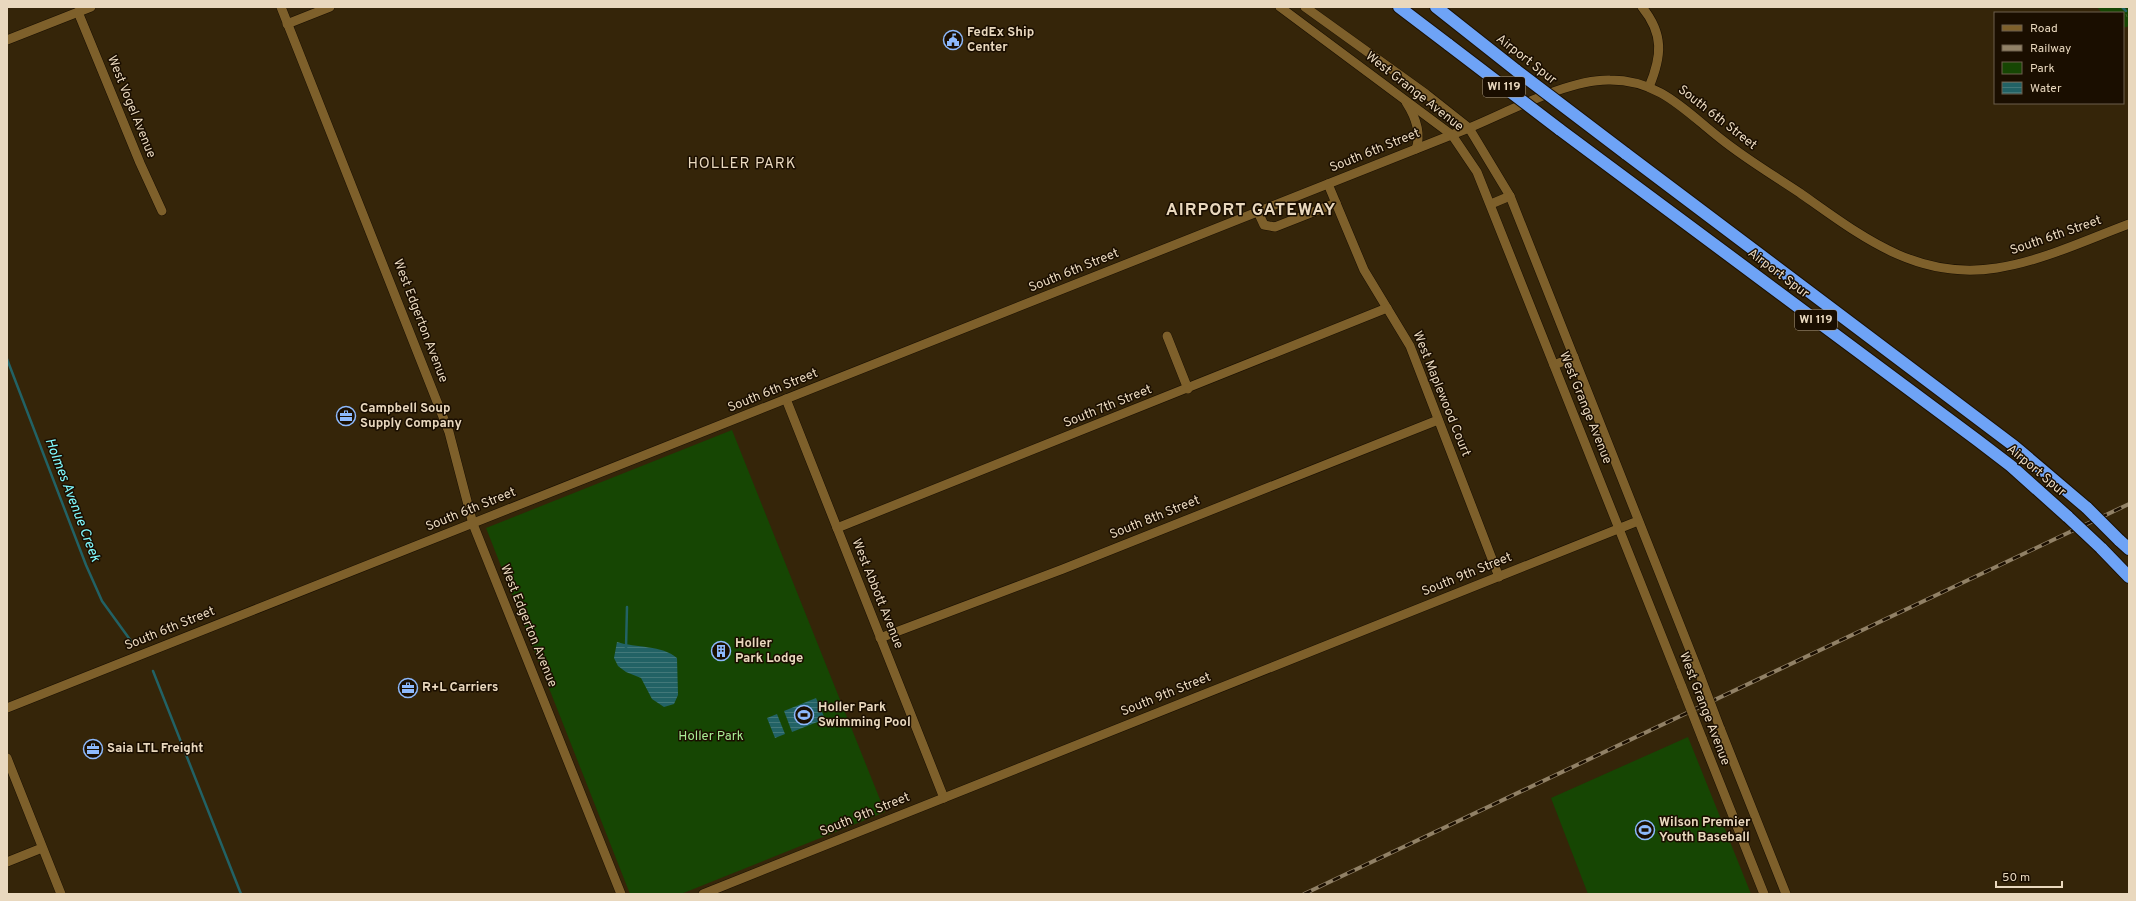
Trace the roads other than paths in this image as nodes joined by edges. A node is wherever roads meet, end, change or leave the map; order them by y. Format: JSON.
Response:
{"nodes":[{"id":1,"x":91,"y":7,"type":"edge"},
{"id":2,"x":281,"y":7,"type":"edge"},
{"id":3,"x":330,"y":7,"type":"edge"},
{"id":4,"x":1280,"y":7,"type":"edge"},
{"id":5,"x":1305,"y":7,"type":"edge"},
{"id":6,"x":1399,"y":7,"type":"edge"},
{"id":7,"x":1436,"y":7,"type":"edge"},
{"id":8,"x":1642,"y":7,"type":"edge"},
{"id":9,"x":78,"y":12,"type":"junction"},
{"id":10,"x":287,"y":24,"type":"junction"},
{"id":11,"x":7,"y":40,"type":"edge"},
{"id":12,"x":1649,"y":87,"type":"junction"},
{"id":13,"x":1405,"y":99,"type":"junction"},
{"id":14,"x":1469,"y":128,"type":"junction"},
{"id":15,"x":1452,"y":135,"type":"junction"},
{"id":16,"x":1416,"y":149,"type":"junction"},
{"id":17,"x":1328,"y":184,"type":"junction"},
{"id":18,"x":1510,"y":196,"type":"junction"},
{"id":19,"x":1336,"y":203,"type":"junction"},
{"id":20,"x":1491,"y":204,"type":"junction"},
{"id":21,"x":162,"y":211,"type":"dead end"},
{"id":22,"x":1258,"y":212,"type":"junction"},
{"id":23,"x":2129,"y":224,"type":"edge"},
{"id":24,"x":1387,"y":308,"type":"junction"},
{"id":25,"x":1167,"y":336,"type":"dead end"},
{"id":26,"x":1574,"y":357,"type":"junction"},
{"id":27,"x":1554,"y":365,"type":"junction"},
{"id":28,"x":1188,"y":389,"type":"junction"},
{"id":29,"x":786,"y":399,"type":"junction"},
{"id":30,"x":1438,"y":420,"type":"junction"},
{"id":31,"x":1638,"y":521,"type":"junction"},
{"id":32,"x":473,"y":524,"type":"junction"},
{"id":33,"x":837,"y":528,"type":"junction"},
{"id":34,"x":1619,"y":528,"type":"junction"},
{"id":35,"x":2129,"y":549,"type":"edge"},
{"id":36,"x":1499,"y":577,"type":"junction"},
{"id":37,"x":2129,"y":577,"type":"edge"},
{"id":38,"x":880,"y":638,"type":"junction"},
{"id":39,"x":7,"y":708,"type":"edge"},
{"id":40,"x":7,"y":758,"type":"edge"},
{"id":41,"x":944,"y":798,"type":"junction"},
{"id":42,"x":42,"y":848,"type":"junction"},
{"id":43,"x":7,"y":862,"type":"edge"},
{"id":44,"x":61,"y":894,"type":"edge"},
{"id":45,"x":621,"y":894,"type":"edge"},
{"id":46,"x":703,"y":894,"type":"edge"},
{"id":47,"x":1764,"y":894,"type":"edge"},
{"id":48,"x":1786,"y":894,"type":"edge"}],
"edges":[{"from":1,"to":9,"type":"street"},
{"from":2,"to":10,"type":"street","name":"West Edgerton Avenue"},
{"from":3,"to":10,"type":"street"},
{"from":4,"to":13,"type":"street","name":"West Grange Avenue"},
{"from":5,"to":14,"type":"street","name":"West Grange Avenue"},
{"from":6,"to":37,"type":"highway","name":"Airport Spur","number":"WI 119","bridge":true},
{"from":7,"to":35,"type":"highway","name":"Airport Spur","number":"WI 119","bridge":true},
{"from":8,"to":12,"type":"street"},
{"from":9,"to":11,"type":"street"},
{"from":9,"to":21,"type":"street","name":"West Vogel Avenue"},
{"from":10,"to":32,"type":"street","name":"West Edgerton Avenue"},
{"from":12,"to":14,"type":"street","name":"South 6th Street"},
{"from":12,"to":23,"type":"street","name":"South 6th Street"},
{"from":13,"to":15,"type":"street","name":"West Grange Avenue"},
{"from":13,"to":16,"type":"street"},
{"from":14,"to":15,"type":"street","name":"South 6th Street"},
{"from":14,"to":18,"type":"street","name":"West Grange Avenue"},
{"from":15,"to":16,"type":"street","name":"South 6th Street"},
{"from":15,"to":20,"type":"street","name":"West Grange Avenue"},
{"from":16,"to":17,"type":"street","name":"South 6th Street"},
{"from":17,"to":19,"type":"street","name":"West Maplewood Court"},
{"from":17,"to":22,"type":"street","name":"South 6th Street"},
{"from":18,"to":20,"type":"street"},
{"from":18,"to":26,"type":"street","name":"West Grange Avenue"},
{"from":19,"to":22,"type":"street"},
{"from":19,"to":24,"type":"street","name":"West Maplewood Court"},
{"from":20,"to":27,"type":"street","name":"West Grange Avenue"},
{"from":22,"to":29,"type":"street","name":"South 6th Street"},
{"from":24,"to":28,"type":"street","name":"South 7th Street"},
{"from":24,"to":30,"type":"street","name":"West Maplewood Court"},
{"from":25,"to":28,"type":"street"},
{"from":26,"to":27,"type":"street"},
{"from":26,"to":31,"type":"street","name":"West Grange Avenue"},
{"from":27,"to":34,"type":"street","name":"West Grange Avenue"},
{"from":28,"to":33,"type":"street","name":"South 7th Street"},
{"from":29,"to":32,"type":"street","name":"South 6th Street"},
{"from":29,"to":33,"type":"street","name":"West Abbott Avenue"},
{"from":30,"to":36,"type":"street","name":"West Maplewood Court"},
{"from":30,"to":38,"type":"street","name":"South 8th Street"},
{"from":31,"to":34,"type":"street","name":"South 9th Street"},
{"from":31,"to":48,"type":"street","name":"West Grange Avenue","bridge":true},
{"from":32,"to":39,"type":"street","name":"South 6th Street"},
{"from":32,"to":45,"type":"street","name":"West Edgerton Avenue"},
{"from":33,"to":38,"type":"street","name":"West Abbott Avenue"},
{"from":34,"to":36,"type":"street","name":"South 9th Street"},
{"from":34,"to":47,"type":"street","name":"West Grange Avenue","bridge":true},
{"from":36,"to":41,"type":"street","name":"South 9th Street"},
{"from":38,"to":41,"type":"street","name":"West Abbott Avenue"},
{"from":40,"to":42,"type":"street"},
{"from":41,"to":46,"type":"street","name":"South 9th Street"},
{"from":42,"to":43,"type":"street"},
{"from":42,"to":44,"type":"street"}]}
